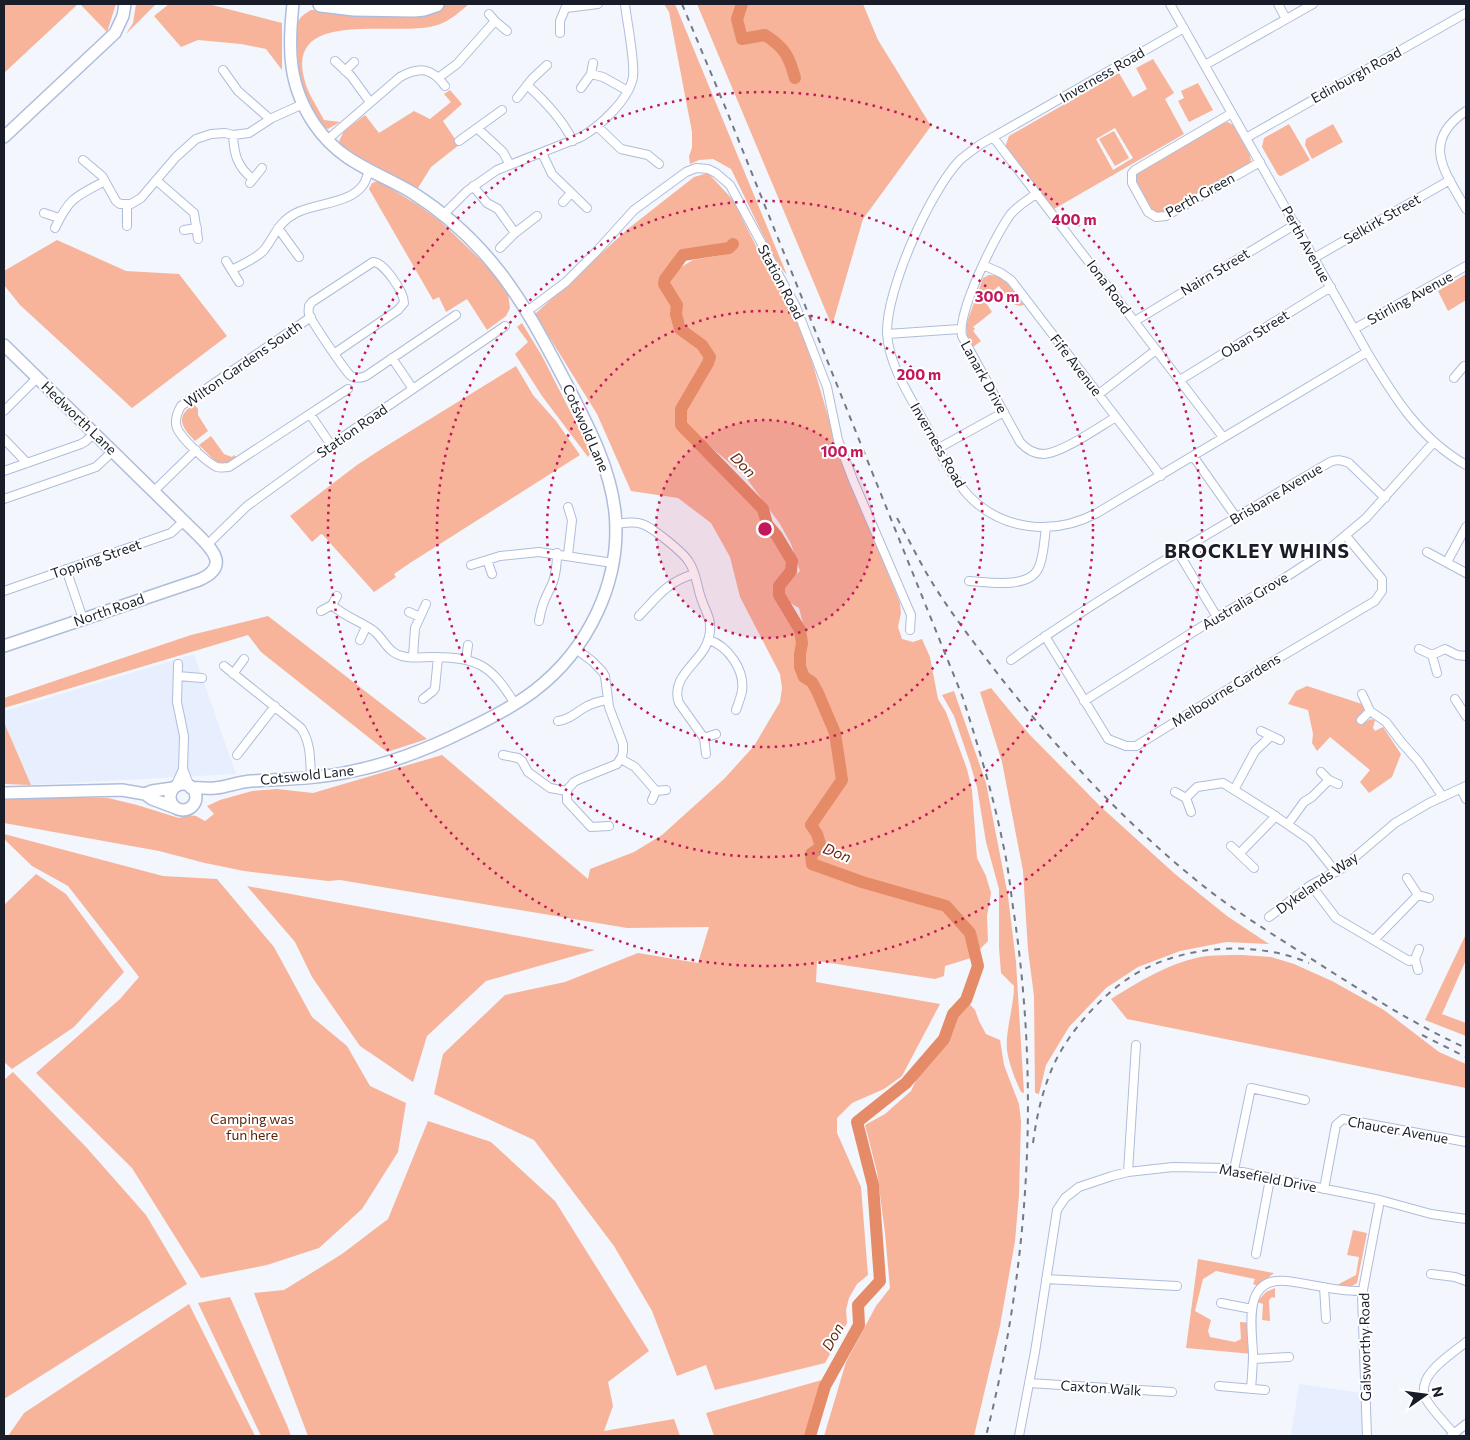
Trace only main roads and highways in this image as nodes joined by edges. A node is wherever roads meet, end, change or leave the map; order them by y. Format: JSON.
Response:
{"nodes":[{"id":1,"x":321,"y":4,"type":"edge"},
{"id":2,"x":436,"y":4,"type":"edge"},
{"id":3,"x":419,"y":6,"type":"edge"}],
"edges":[{"from":1,"to":3,"type":"highway"},
{"from":2,"to":3,"type":"highway"}]}
